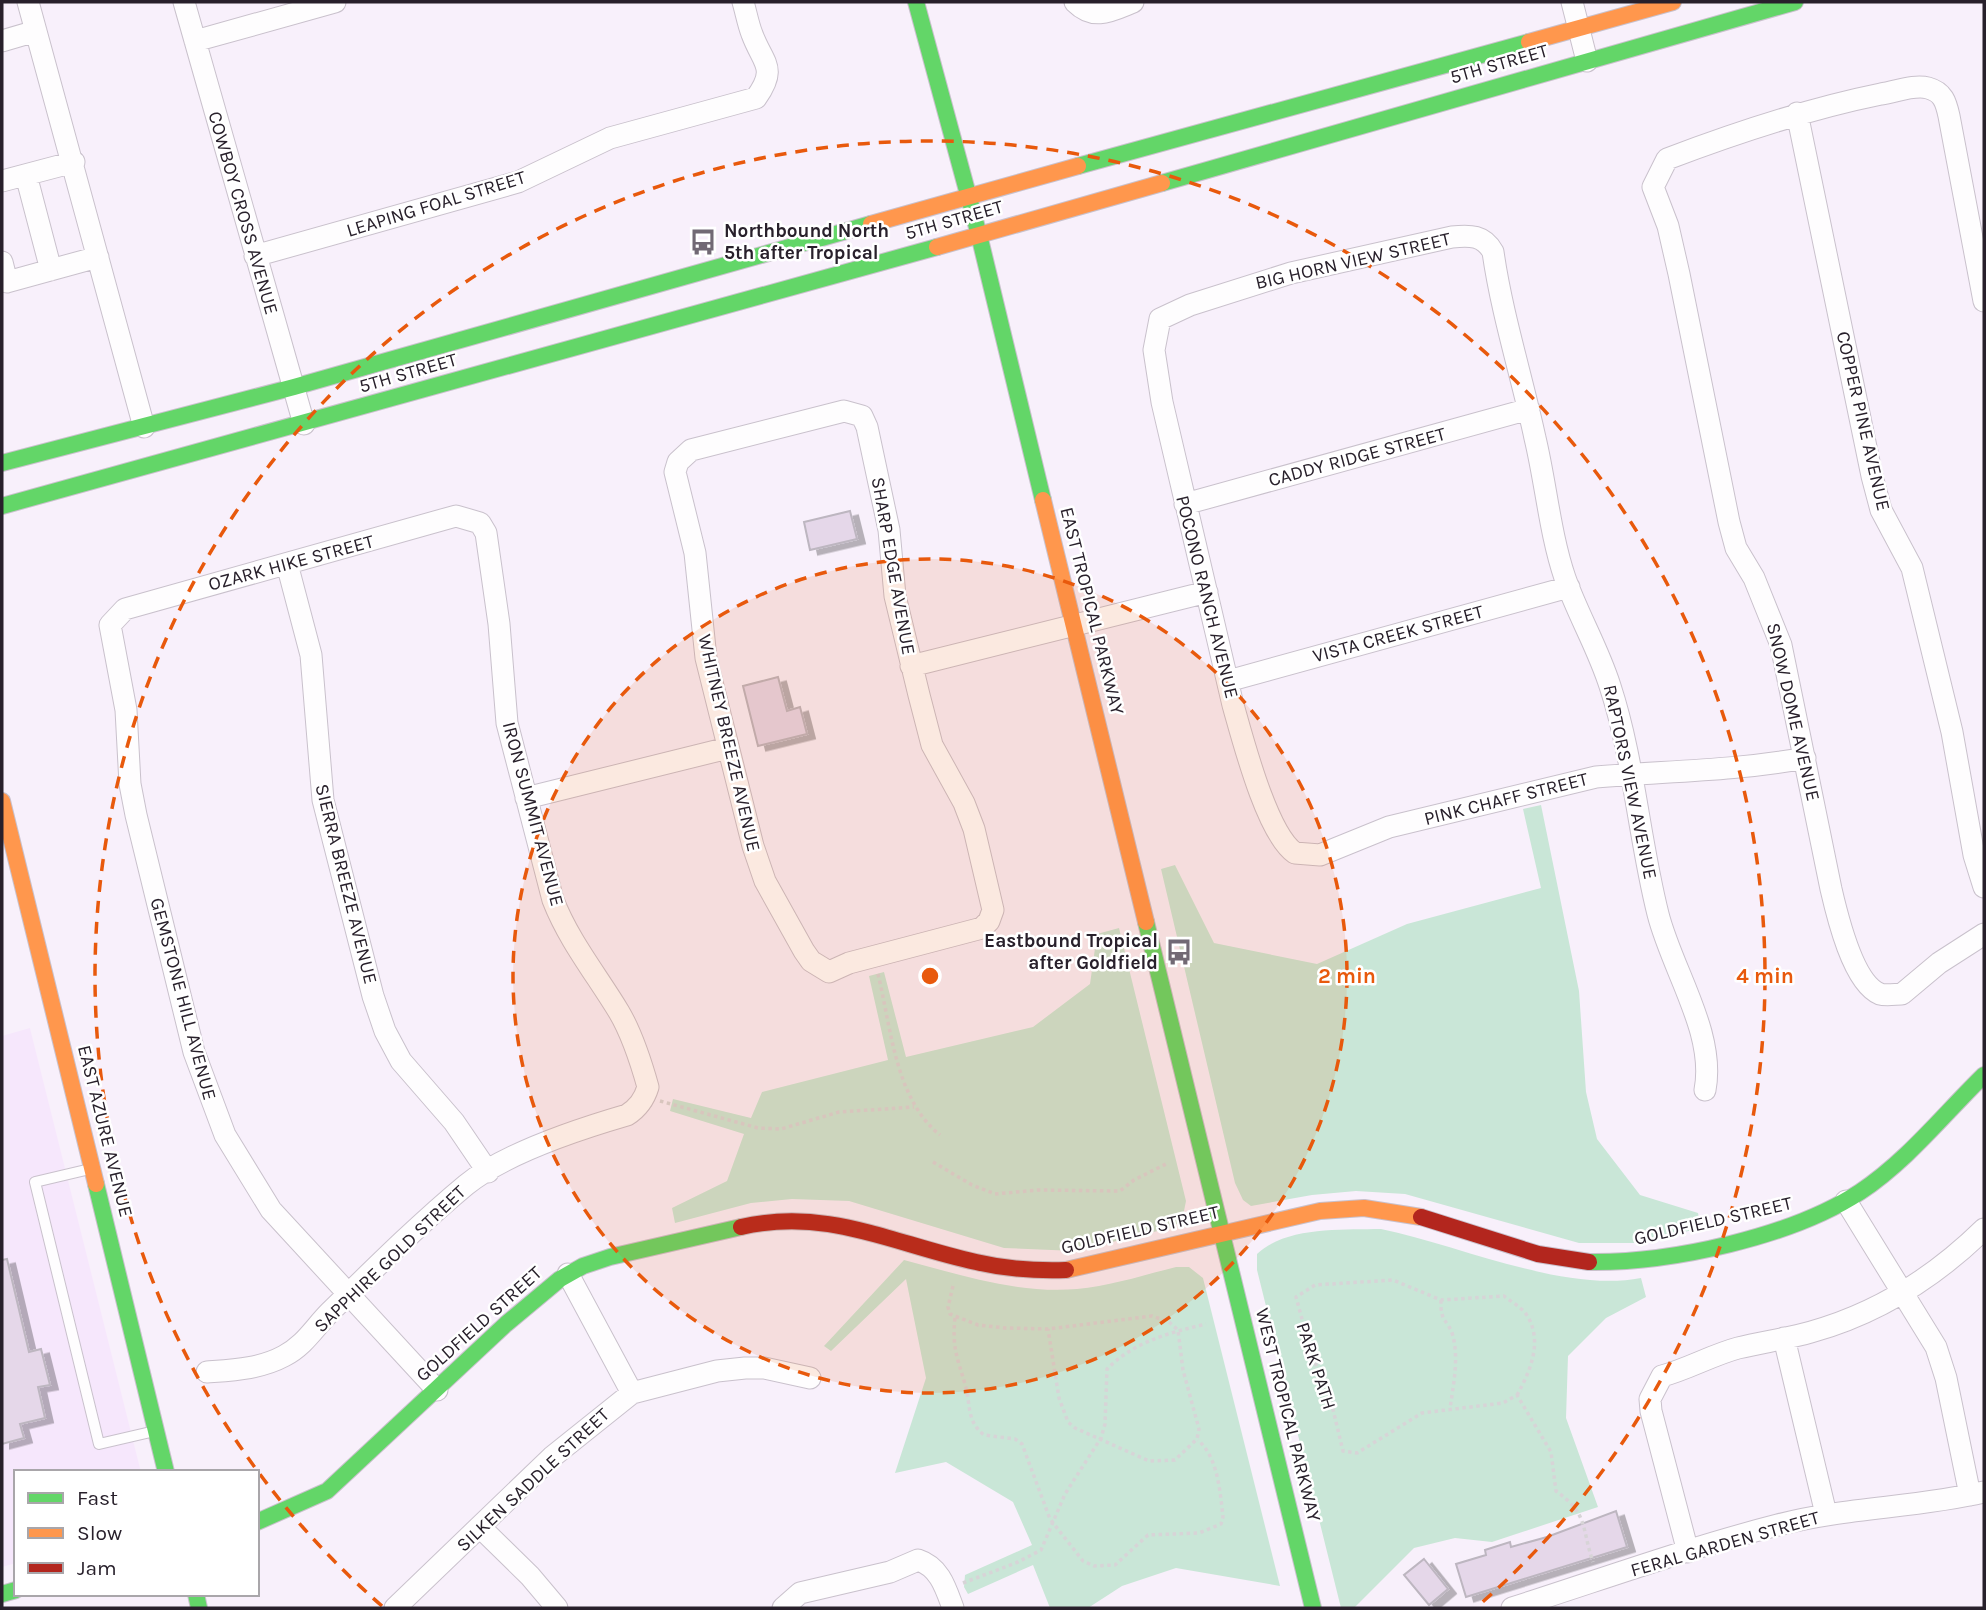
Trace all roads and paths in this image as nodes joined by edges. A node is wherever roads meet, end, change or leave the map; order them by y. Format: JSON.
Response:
{"nodes":[{"id":1,"x":29,"y":2,"type":"edge"},
{"id":2,"x":184,"y":2,"type":"edge"},
{"id":3,"x":335,"y":2,"type":"edge"},
{"id":4,"x":743,"y":2,"type":"edge"},
{"id":5,"x":916,"y":2,"type":"edge"},
{"id":6,"x":1133,"y":2,"type":"edge"},
{"id":7,"x":1573,"y":2,"type":"edge"},
{"id":8,"x":1673,"y":2,"type":"edge"},
{"id":9,"x":1795,"y":2,"type":"edge"},
{"id":10,"x":1080,"y":7,"type":"edge"},
{"id":11,"x":1579,"y":29,"type":"junction"},
{"id":12,"x":36,"y":31,"type":"junction"},
{"id":13,"x":2,"y":41,"type":"edge"},
{"id":14,"x":195,"y":41,"type":"junction"},
{"id":15,"x":1587,"y":61,"type":"junction"},
{"id":16,"x":1797,"y":113,"type":"junction"},
{"id":17,"x":74,"y":162,"type":"junction"},
{"id":18,"x":26,"y":175,"type":"junction"},
{"id":19,"x":2,"y":181,"type":"edge"},
{"id":20,"x":969,"y":196,"type":"junction"},
{"id":21,"x":979,"y":235,"type":"junction"},
{"id":22,"x":1478,"y":237,"type":"joint"},
{"id":23,"x":255,"y":256,"type":"junction"},
{"id":24,"x":98,"y":257,"type":"junction"},
{"id":25,"x":2,"y":262,"type":"edge"},
{"id":26,"x":51,"y":270,"type":"junction"},
{"id":27,"x":1984,"y":301,"type":"edge"},
{"id":28,"x":1156,"y":328,"type":"joint"},
{"id":29,"x":293,"y":387,"type":"junction"},
{"id":30,"x":1529,"y":410,"type":"junction"},
{"id":31,"x":304,"y":424,"type":"junction"},
{"id":32,"x":144,"y":427,"type":"junction"},
{"id":33,"x":678,"y":462,"type":"joint"},
{"id":34,"x":2,"y":463,"type":"edge"},
{"id":35,"x":1185,"y":504,"type":"junction"},
{"id":36,"x":2,"y":506,"type":"edge"},
{"id":37,"x":469,"y":519,"type":"joint"},
{"id":38,"x":287,"y":564,"type":"junction"},
{"id":39,"x":1569,"y":587,"type":"junction"},
{"id":40,"x":1207,"y":592,"type":"junction"},
{"id":41,"x":118,"y":618,"type":"joint"},
{"id":42,"x":1074,"y":626,"type":"junction"},
{"id":43,"x":911,"y":666,"type":"junction"},
{"id":44,"x":1228,"y":681,"type":"junction"},
{"id":45,"x":729,"y":748,"type":"junction"},
{"id":46,"x":1805,"y":758,"type":"junction"},
{"id":47,"x":1630,"y":774,"type":"junction"},
{"id":48,"x":526,"y":798,"type":"junction"},
{"id":49,"x":2,"y":801,"type":"edge"},
{"id":50,"x":1295,"y":853,"type":"joint"},
{"id":51,"x":1984,"y":887,"type":"edge"},
{"id":52,"x":1984,"y":934,"type":"edge"},
{"id":53,"x":874,"y":956,"type":"junction"},
{"id":54,"x":1984,"y":1075,"type":"edge"},
{"id":55,"x":1705,"y":1090,"type":"dead end"},
{"id":56,"x":645,"y":1097,"type":"junction"},
{"id":57,"x":914,"y":1107,"type":"junction"},
{"id":58,"x":940,"y":1135,"type":"dead end"},
{"id":59,"x":933,"y":1162,"type":"dead end"},
{"id":60,"x":1168,"y":1163,"type":"dead end"},
{"id":61,"x":92,"y":1169,"type":"junction"},
{"id":62,"x":488,"y":1172,"type":"junction"},
{"id":63,"x":1846,"y":1200,"type":"junction"},
{"id":64,"x":1984,"y":1229,"type":"edge"},
{"id":65,"x":1222,"y":1232,"type":"junction"},
{"id":66,"x":568,"y":1274,"type":"junction"},
{"id":67,"x":953,"y":1286,"type":"dead end"},
{"id":68,"x":1904,"y":1294,"type":"junction"},
{"id":69,"x":348,"y":1295,"type":"junction"},
{"id":70,"x":1441,"y":1300,"type":"junction"},
{"id":71,"x":955,"y":1318,"type":"junction"},
{"id":72,"x":1206,"y":1324,"type":"dead end"},
{"id":73,"x":1048,"y":1329,"type":"junction"},
{"id":74,"x":1178,"y":1330,"type":"junction"},
{"id":75,"x":1784,"y":1338,"type":"junction"},
{"id":76,"x":207,"y":1372,"type":"dead end"},
{"id":77,"x":810,"y":1378,"type":"dead end"},
{"id":78,"x":437,"y":1390,"type":"junction"},
{"id":79,"x":632,"y":1393,"type":"junction"},
{"id":80,"x":1517,"y":1395,"type":"junction"},
{"id":81,"x":1450,"y":1409,"type":"junction"},
{"id":82,"x":156,"y":1430,"type":"junction"},
{"id":83,"x":1101,"y":1438,"type":"junction"},
{"id":84,"x":1197,"y":1439,"type":"junction"},
{"id":85,"x":166,"y":1470,"type":"edge"},
{"id":86,"x":1977,"y":1494,"type":"edge"},
{"id":87,"x":1826,"y":1514,"type":"junction"},
{"id":88,"x":259,"y":1521,"type":"edge"},
{"id":89,"x":1053,"y":1522,"type":"junction"},
{"id":90,"x":480,"y":1527,"type":"junction"},
{"id":91,"x":1688,"y":1552,"type":"junction"},
{"id":92,"x":1596,"y":1571,"type":"dead end"},
{"id":93,"x":950,"y":1598,"type":"edge"},
{"id":94,"x":784,"y":1607,"type":"edge"},
{"id":95,"x":395,"y":1608,"type":"edge"},
{"id":96,"x":557,"y":1608,"type":"edge"},
{"id":97,"x":1313,"y":1608,"type":"edge"},
{"id":98,"x":1512,"y":1608,"type":"edge"}],
"edges":[{"from":1,"to":12,"type":"street"},
{"from":2,"to":14,"type":"street","name":"COWBOY CROSS AVENUE"},
{"from":3,"to":14,"type":"street"},
{"from":4,"to":23,"type":"street","name":"LEAPING FOAL STREET"},
{"from":5,"to":20,"type":"main road","name":"EAST TROPICAL PARKWAY"},
{"from":6,"to":10,"type":"street"},
{"from":7,"to":11,"type":"street"},
{"from":8,"to":11,"type":"main road","name":"5TH STREET"},
{"from":9,"to":15,"type":"main road","name":"5TH STREET"},
{"from":11,"to":15,"type":"street"},
{"from":11,"to":20,"type":"main road","name":"5TH STREET"},
{"from":12,"to":13,"type":"street"},
{"from":12,"to":17,"type":"street"},
{"from":14,"to":23,"type":"street","name":"COWBOY CROSS AVENUE"},
{"from":15,"to":21,"type":"main road","name":"5TH STREET"},
{"from":16,"to":27,"type":"street"},
{"from":16,"to":46,"type":"street","name":"SNOW DOME AVENUE"},
{"from":16,"to":51,"type":"street","name":"COPPER PINE AVENUE"},
{"from":17,"to":18,"type":"street"},
{"from":17,"to":24,"type":"street"},
{"from":18,"to":19,"type":"street"},
{"from":18,"to":26,"type":"street"},
{"from":20,"to":21,"type":"main road","name":"EAST TROPICAL PARKWAY"},
{"from":20,"to":29,"type":"main road","name":"5TH STREET"},
{"from":21,"to":31,"type":"main road","name":"5TH STREET"},
{"from":21,"to":42,"type":"main road","name":"EAST TROPICAL PARKWAY"},
{"from":22,"to":28,"type":"street","name":"BIG HORN VIEW STREET"},
{"from":22,"to":30,"type":"street","name":"RAPTORS VIEW AVENUE"},
{"from":23,"to":29,"type":"street","name":"COWBOY CROSS AVENUE"},
{"from":24,"to":26,"type":"street"},
{"from":24,"to":32,"type":"street"},
{"from":25,"to":26,"type":"street"},
{"from":28,"to":35,"type":"street","name":"POCONO RANCH AVENUE"},
{"from":29,"to":31,"type":"street","name":"COWBOY CROSS AVENUE"},
{"from":29,"to":32,"type":"main road","name":"5TH STREET"},
{"from":30,"to":35,"type":"street","name":"CADDY RIDGE STREET"},
{"from":30,"to":39,"type":"street","name":"RAPTORS VIEW AVENUE"},
{"from":31,"to":36,"type":"main road","name":"5TH STREET"},
{"from":32,"to":34,"type":"main road","name":"5TH STREET"},
{"from":33,"to":43,"type":"street","name":"SHARP EDGE AVENUE"},
{"from":33,"to":45,"type":"street","name":"WHITNEY BREEZE AVENUE"},
{"from":35,"to":40,"type":"street","name":"POCONO RANCH AVENUE"},
{"from":37,"to":38,"type":"street","name":"OZARK HIKE STREET"},
{"from":37,"to":48,"type":"street","name":"IRON SUMMIT AVENUE"},
{"from":38,"to":41,"type":"street","name":"OZARK HIKE STREET"},
{"from":38,"to":62,"type":"street","name":"SIERRA BREEZE AVENUE"},
{"from":39,"to":44,"type":"street","name":"VISTA CREEK STREET"},
{"from":39,"to":47,"type":"street","name":"RAPTORS VIEW AVENUE"},
{"from":40,"to":42,"type":"street"},
{"from":40,"to":44,"type":"street","name":"POCONO RANCH AVENUE"},
{"from":41,"to":69,"type":"street","name":"GEMSTONE HILL AVENUE"},
{"from":42,"to":43,"type":"street"},
{"from":42,"to":65,"type":"main road","name":"EAST TROPICAL PARKWAY"},
{"from":43,"to":53,"type":"street","name":"SHARP EDGE AVENUE"},
{"from":44,"to":50,"type":"street","name":"POCONO RANCH AVENUE"},
{"from":45,"to":48,"type":"street"},
{"from":45,"to":53,"type":"street","name":"WHITNEY BREEZE AVENUE"},
{"from":46,"to":47,"type":"street","name":"PINK CHAFF STREET"},
{"from":46,"to":52,"type":"street","name":"SNOW DOME AVENUE"},
{"from":47,"to":50,"type":"street","name":"PINK CHAFF STREET"},
{"from":47,"to":55,"type":"street","name":"RAPTORS VIEW AVENUE"},
{"from":48,"to":56,"type":"street","name":"IRON SUMMIT AVENUE"},
{"from":49,"to":61,"type":"main road","name":"EAST AZURE AVENUE"},
{"from":53,"to":57,"type":"path"},
{"from":54,"to":63,"type":"main road","name":"GOLDFIELD STREET"},
{"from":56,"to":57,"type":"path"},
{"from":56,"to":62,"type":"street","name":"SAPPHIRE GOLD STREET"},
{"from":57,"to":58,"type":"path"},
{"from":59,"to":60,"type":"path"},
{"from":61,"to":82,"type":"main road","name":"EAST AZURE AVENUE"},
{"from":61,"to":82,"type":"lane"},
{"from":62,"to":69,"type":"street","name":"SAPPHIRE GOLD STREET"},
{"from":63,"to":65,"type":"main road","name":"GOLDFIELD STREET"},
{"from":63,"to":68,"type":"street"},
{"from":64,"to":68,"type":"street"},
{"from":65,"to":66,"type":"main road","name":"GOLDFIELD STREET"},
{"from":65,"to":97,"type":"main road","name":"WEST TROPICAL PARKWAY"},
{"from":66,"to":78,"type":"main road","name":"GOLDFIELD STREET"},
{"from":66,"to":79,"type":"street"},
{"from":67,"to":71,"type":"path"},
{"from":68,"to":75,"type":"street"},
{"from":68,"to":86,"type":"street"},
{"from":69,"to":76,"type":"street","name":"SAPPHIRE GOLD STREET"},
{"from":69,"to":78,"type":"street","name":"GEMSTONE HILL AVENUE"},
{"from":70,"to":80,"type":"path","name":"PARK PATH"},
{"from":70,"to":81,"type":"path"},
{"from":70,"to":81,"type":"path","name":"PARK PATH"},
{"from":71,"to":73,"type":"path"},
{"from":71,"to":89,"type":"path"},
{"from":72,"to":74,"type":"path"},
{"from":73,"to":74,"type":"path"},
{"from":73,"to":83,"type":"path"},
{"from":74,"to":83,"type":"path"},
{"from":74,"to":84,"type":"path"},
{"from":75,"to":87,"type":"street"},
{"from":75,"to":91,"type":"street"},
{"from":77,"to":79,"type":"street","name":"SILKEN SADDLE STREET"},
{"from":78,"to":88,"type":"main road","name":"GOLDFIELD STREET"},
{"from":79,"to":90,"type":"street","name":"SILKEN SADDLE STREET"},
{"from":80,"to":81,"type":"path","name":"PARK PATH"},
{"from":80,"to":92,"type":"path"},
{"from":82,"to":85,"type":"main road","name":"EAST AZURE AVENUE"},
{"from":83,"to":84,"type":"path"},
{"from":83,"to":89,"type":"path"},
{"from":84,"to":89,"type":"path"},
{"from":86,"to":87,"type":"street","name":"FERAL GARDEN STREET"},
{"from":87,"to":91,"type":"street","name":"FERAL GARDEN STREET"},
{"from":89,"to":93,"type":"path"},
{"from":90,"to":95,"type":"street","name":"SILKEN SADDLE STREET"},
{"from":90,"to":96,"type":"street"},
{"from":91,"to":98,"type":"street","name":"FERAL GARDEN STREET"},
{"from":93,"to":94,"type":"street"}]}
